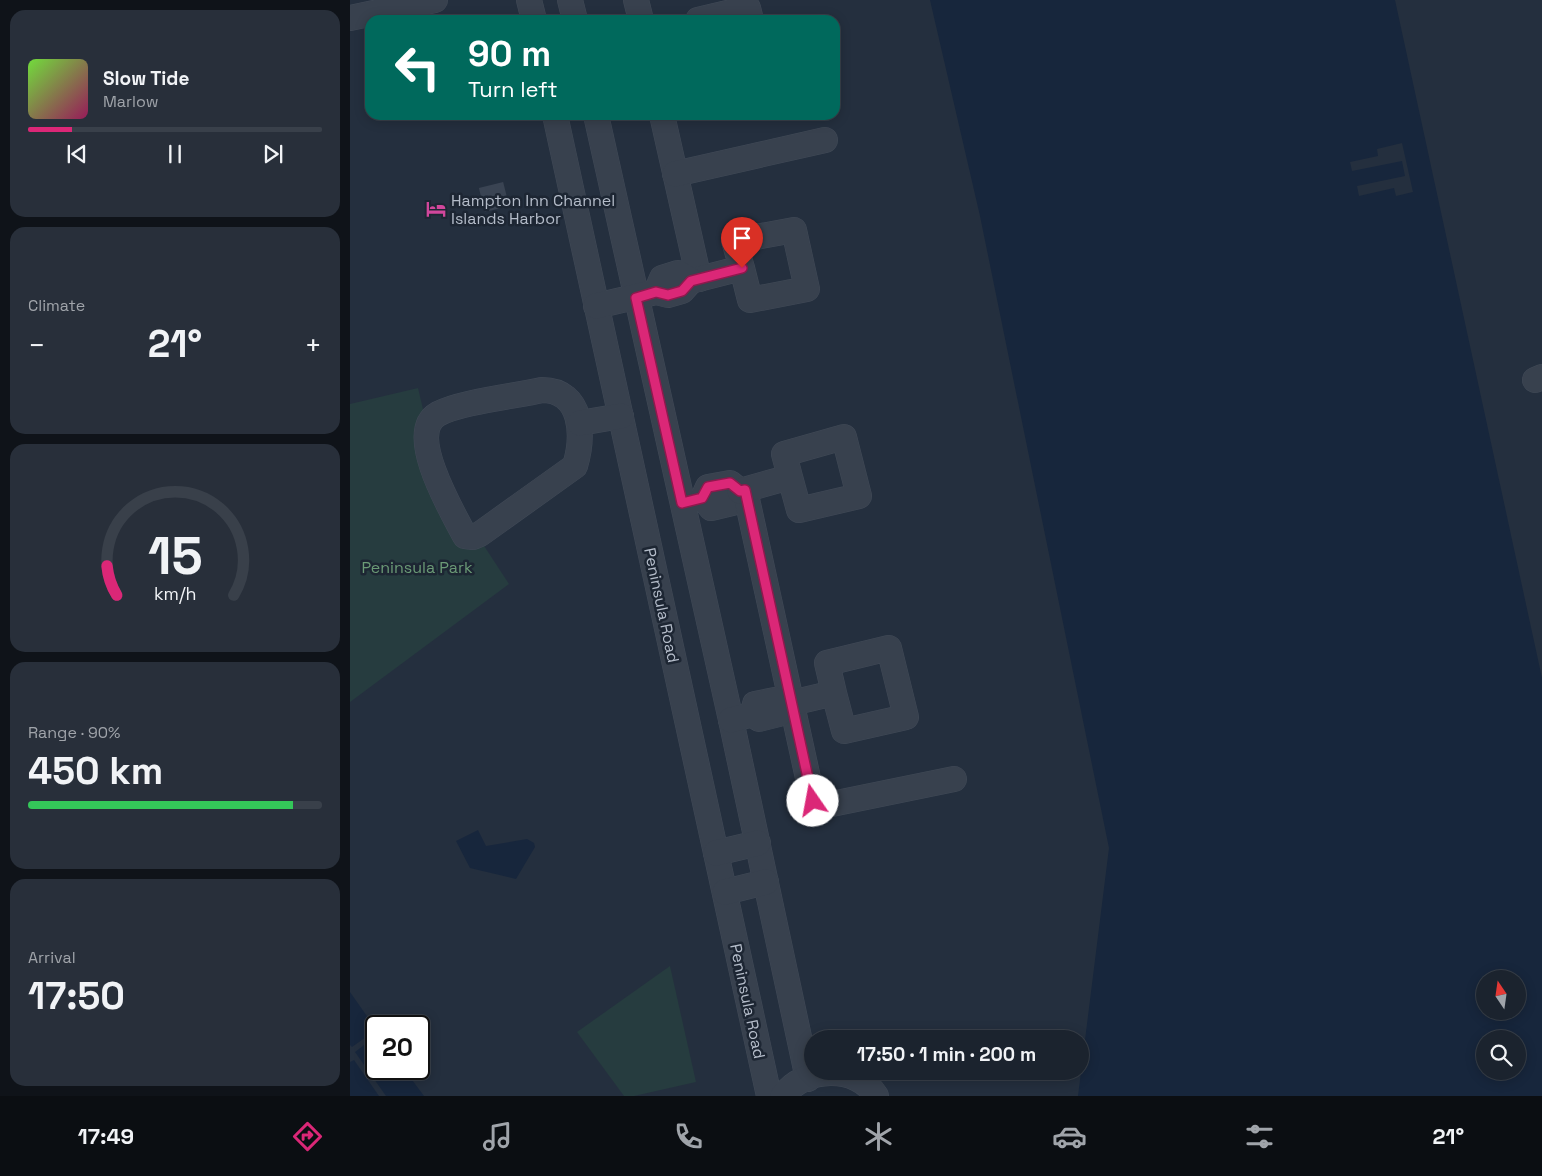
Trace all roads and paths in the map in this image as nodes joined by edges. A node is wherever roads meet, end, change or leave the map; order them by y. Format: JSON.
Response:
{"nodes":[{"id":1,"x":435,"y":0,"type":"edge"},
{"id":2,"x":529,"y":0,"type":"edge"},
{"id":3,"x":570,"y":0,"type":"edge"},
{"id":4,"x":636,"y":0,"type":"edge"},
{"id":5,"x":533,"y":15,"type":"edge"},
{"id":6,"x":574,"y":15,"type":"edge"},
{"id":7,"x":640,"y":15,"type":"edge"},
{"id":8,"x":719,"y":15,"type":"edge"},
{"id":9,"x":750,"y":15,"type":"edge"},
{"id":10,"x":350,"y":18,"type":"edge"},
{"id":11,"x":556,"y":120,"type":"edge"},
{"id":12,"x":597,"y":120,"type":"edge"},
{"id":13,"x":663,"y":120,"type":"edge"},
{"id":14,"x":825,"y":140,"type":"dead end"},
{"id":15,"x":675,"y":174,"type":"junction"},
{"id":16,"x":742,"y":268,"type":"dead end"},
{"id":17,"x":695,"y":280,"type":"junction"},
{"id":18,"x":646,"y":295,"type":"junction"},
{"id":19,"x":596,"y":306,"type":"junction"},
{"id":20,"x":621,"y":416,"type":"junction"},
{"id":21,"x":580,"y":423,"type":"junction"},
{"id":22,"x":790,"y":478,"type":"dead end"},
{"id":23,"x":742,"y":490,"type":"junction"},
{"id":24,"x":689,"y":503,"type":"junction"},
{"id":25,"x":643,"y":518,"type":"junction"},
{"id":26,"x":834,"y":694,"type":"dead end"},
{"id":27,"x":788,"y":704,"type":"junction"},
{"id":28,"x":742,"y":717,"type":"junction"},
{"id":29,"x":954,"y":779,"type":"dead end"},
{"id":30,"x":758,"y":843,"type":"junction"},
{"id":31,"x":716,"y":852,"type":"junction"},
{"id":32,"x":766,"y":882,"type":"junction"},
{"id":33,"x":724,"y":892,"type":"junction"},
{"id":34,"x":804,"y":1060,"type":"edge"},
{"id":35,"x":805,"y":1080,"type":"edge"},
{"id":36,"x":861,"y":1080,"type":"edge"},
{"id":37,"x":769,"y":1096,"type":"edge"},
{"id":38,"x":783,"y":1096,"type":"edge"},
{"id":39,"x":876,"y":1096,"type":"edge"}],
"edges":[{"from":1,"to":10,"type":"street"},
{"from":2,"to":5,"type":"street"},
{"from":3,"to":6,"type":"street"},
{"from":4,"to":7,"type":"street"},
{"from":8,"to":9,"type":"street"},
{"from":11,"to":19,"type":"street","name":"Peninsula Road"},
{"from":12,"to":18,"type":"street"},
{"from":13,"to":15,"type":"street"},
{"from":14,"to":15,"type":"street"},
{"from":15,"to":17,"type":"street"},
{"from":16,"to":17,"type":"street"},
{"from":17,"to":18,"type":"street"},
{"from":18,"to":19,"type":"street"},
{"from":18,"to":24,"type":"street"},
{"from":19,"to":20,"type":"street","name":"Peninsula Road"},
{"from":20,"to":21,"type":"street"},
{"from":20,"to":25,"type":"street","name":"Peninsula Road"},
{"from":21,"to":21,"type":"street"},
{"from":22,"to":23,"type":"street"},
{"from":23,"to":24,"type":"street"},
{"from":23,"to":27,"type":"street"},
{"from":24,"to":25,"type":"street"},
{"from":24,"to":28,"type":"street"},
{"from":25,"to":31,"type":"street","name":"Peninsula Road"},
{"from":26,"to":27,"type":"street"},
{"from":27,"to":28,"type":"street"},
{"from":27,"to":29,"type":"street"},
{"from":28,"to":30,"type":"street"},
{"from":30,"to":31,"type":"street"},
{"from":30,"to":32,"type":"street"},
{"from":31,"to":33,"type":"street","name":"Peninsula Road"},
{"from":32,"to":33,"type":"street"},
{"from":32,"to":34,"type":"street"},
{"from":33,"to":37,"type":"street","name":"Peninsula Road"},
{"from":35,"to":38,"type":"street"},
{"from":36,"to":39,"type":"street"}]}
